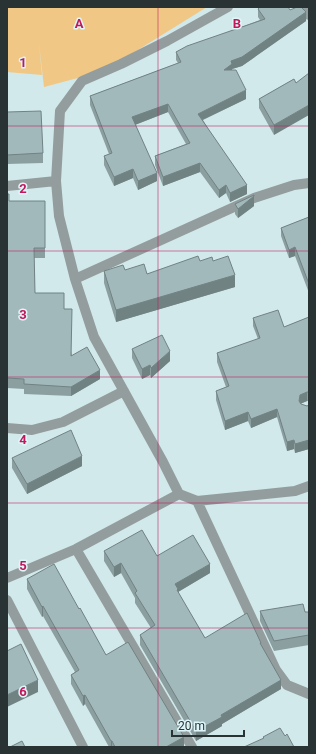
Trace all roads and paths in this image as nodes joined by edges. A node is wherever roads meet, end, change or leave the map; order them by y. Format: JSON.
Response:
{"nodes":[{"id":1,"x":228,"y":7,"type":"edge"},
{"id":2,"x":302,"y":7,"type":"edge"},
{"id":3,"x":309,"y":15,"type":"edge"},
{"id":4,"x":56,"y":181,"type":"junction"},
{"id":5,"x":309,"y":183,"type":"edge"},
{"id":6,"x":7,"y":186,"type":"edge"},
{"id":7,"x":75,"y":279,"type":"junction"},
{"id":8,"x":124,"y":392,"type":"junction"},
{"id":9,"x":7,"y":428,"type":"edge"},
{"id":10,"x":309,"y":486,"type":"edge"},
{"id":11,"x":179,"y":494,"type":"junction"},
{"id":12,"x":197,"y":501,"type":"junction"},
{"id":13,"x":76,"y":549,"type":"junction"},
{"id":14,"x":7,"y":578,"type":"edge"},
{"id":15,"x":7,"y":600,"type":"edge"},
{"id":16,"x":309,"y":694,"type":"edge"},
{"id":17,"x":84,"y":747,"type":"edge"},
{"id":18,"x":192,"y":747,"type":"edge"}],
"edges":[{"from":1,"to":4,"type":"street"},
{"from":2,"to":3,"type":"street"},
{"from":4,"to":6,"type":"street"},
{"from":4,"to":7,"type":"street"},
{"from":5,"to":7,"type":"street"},
{"from":7,"to":8,"type":"street"},
{"from":8,"to":9,"type":"street"},
{"from":8,"to":11,"type":"street"},
{"from":10,"to":12,"type":"street"},
{"from":11,"to":12,"type":"street"},
{"from":11,"to":13,"type":"street"},
{"from":12,"to":16,"type":"street"},
{"from":13,"to":14,"type":"street"},
{"from":13,"to":18,"type":"street"},
{"from":15,"to":17,"type":"street"}]}
